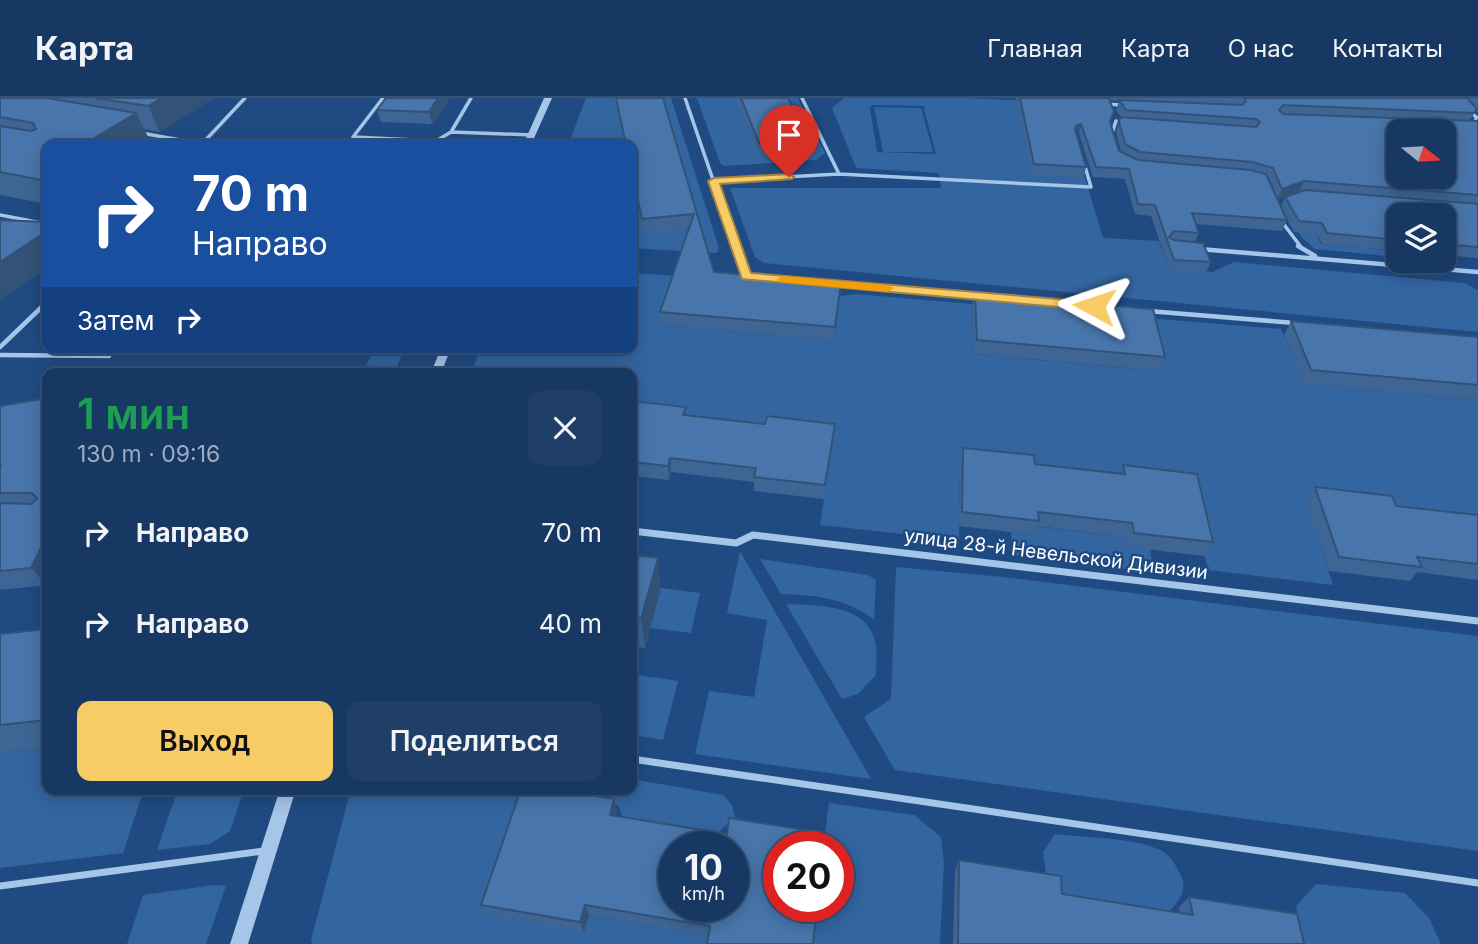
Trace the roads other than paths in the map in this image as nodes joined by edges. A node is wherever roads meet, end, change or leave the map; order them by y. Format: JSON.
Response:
{"nodes":[{"id":1,"x":245,"y":98,"type":"edge"},
{"id":2,"x":383,"y":98,"type":"edge"},
{"id":3,"x":471,"y":98,"type":"edge"},
{"id":4,"x":548,"y":98,"type":"edge"},
{"id":5,"x":685,"y":98,"type":"edge"},
{"id":6,"x":802,"y":98,"type":"edge"},
{"id":7,"x":1093,"y":98,"type":"edge"},
{"id":8,"x":1110,"y":105,"type":"junction"},
{"id":9,"x":1135,"y":106,"type":"edge"},
{"id":10,"x":1468,"y":108,"type":"edge"},
{"id":11,"x":1477,"y":118,"type":"edge"},
{"id":12,"x":1116,"y":121,"type":"junction"},
{"id":13,"x":1122,"y":124,"type":"edge"},
{"id":14,"x":1459,"y":127,"type":"edge"},
{"id":15,"x":135,"y":132,"type":"edge"},
{"id":16,"x":451,"y":132,"type":"junction"},
{"id":17,"x":532,"y":135,"type":"junction"},
{"id":18,"x":180,"y":140,"type":"edge"},
{"id":19,"x":206,"y":140,"type":"edge"},
{"id":20,"x":415,"y":140,"type":"edge"},
{"id":21,"x":438,"y":140,"type":"edge"},
{"id":22,"x":530,"y":140,"type":"edge"},
{"id":23,"x":1115,"y":144,"type":"edge"},
{"id":24,"x":1084,"y":162,"type":"edge"},
{"id":25,"x":839,"y":174,"type":"junction"},
{"id":26,"x":714,"y":181,"type":"junction"},
{"id":27,"x":0,"y":215,"type":"edge"},
{"id":28,"x":1280,"y":216,"type":"edge"},
{"id":29,"x":42,"y":223,"type":"edge"},
{"id":30,"x":1198,"y":249,"type":"edge"},
{"id":31,"x":1321,"y":259,"type":"junction"},
{"id":32,"x":1478,"y":272,"type":"edge"},
{"id":33,"x":760,"y":277,"type":"edge"},
{"id":34,"x":829,"y":283,"type":"edge"},
{"id":35,"x":994,"y":298,"type":"edge"},
{"id":36,"x":42,"y":307,"type":"edge"},
{"id":37,"x":1143,"y":310,"type":"edge"},
{"id":38,"x":1305,"y":324,"type":"edge"},
{"id":39,"x":0,"y":347,"type":"edge"},
{"id":40,"x":0,"y":355,"type":"edge"},
{"id":41,"x":109,"y":356,"type":"dead end"},
{"id":42,"x":637,"y":532,"type":"edge"},
{"id":43,"x":1478,"y":621,"type":"edge"},
{"id":44,"x":637,"y":760,"type":"edge"},
{"id":45,"x":286,"y":795,"type":"edge"},
{"id":46,"x":269,"y":850,"type":"junction"},
{"id":47,"x":1478,"y":883,"type":"edge"},
{"id":48,"x":0,"y":886,"type":"edge"},
{"id":49,"x":239,"y":944,"type":"edge"}],
"edges":[{"from":1,"to":19,"type":"lane"},
{"from":2,"to":20,"type":"lane"},
{"from":3,"to":16,"type":"lane"},
{"from":4,"to":17,"type":"street"},
{"from":5,"to":26,"type":"lane"},
{"from":6,"to":25,"type":"lane"},
{"from":7,"to":8,"type":"lane"},
{"from":8,"to":9,"type":"lane"},
{"from":8,"to":12,"type":"lane"},
{"from":10,"to":11,"type":"lane"},
{"from":11,"to":14,"type":"lane"},
{"from":12,"to":13,"type":"lane"},
{"from":12,"to":23,"type":"lane"},
{"from":15,"to":18,"type":"lane"},
{"from":16,"to":17,"type":"lane"},
{"from":16,"to":21,"type":"lane"},
{"from":17,"to":22,"type":"street"},
{"from":24,"to":25,"type":"lane"},
{"from":25,"to":26,"type":"lane"},
{"from":26,"to":33,"type":"lane"},
{"from":27,"to":29,"type":"lane"},
{"from":28,"to":31,"type":"lane"},
{"from":30,"to":31,"type":"lane"},
{"from":31,"to":32,"type":"lane"},
{"from":34,"to":35,"type":"lane"},
{"from":36,"to":39,"type":"lane"},
{"from":37,"to":38,"type":"lane"},
{"from":40,"to":41,"type":"lane"},
{"from":42,"to":43,"type":"street","name":"улица 28-й Невельской Дивизии"},
{"from":44,"to":47,"type":"lane"},
{"from":45,"to":46,"type":"street"},
{"from":46,"to":48,"type":"lane"},
{"from":46,"to":49,"type":"street"}]}
